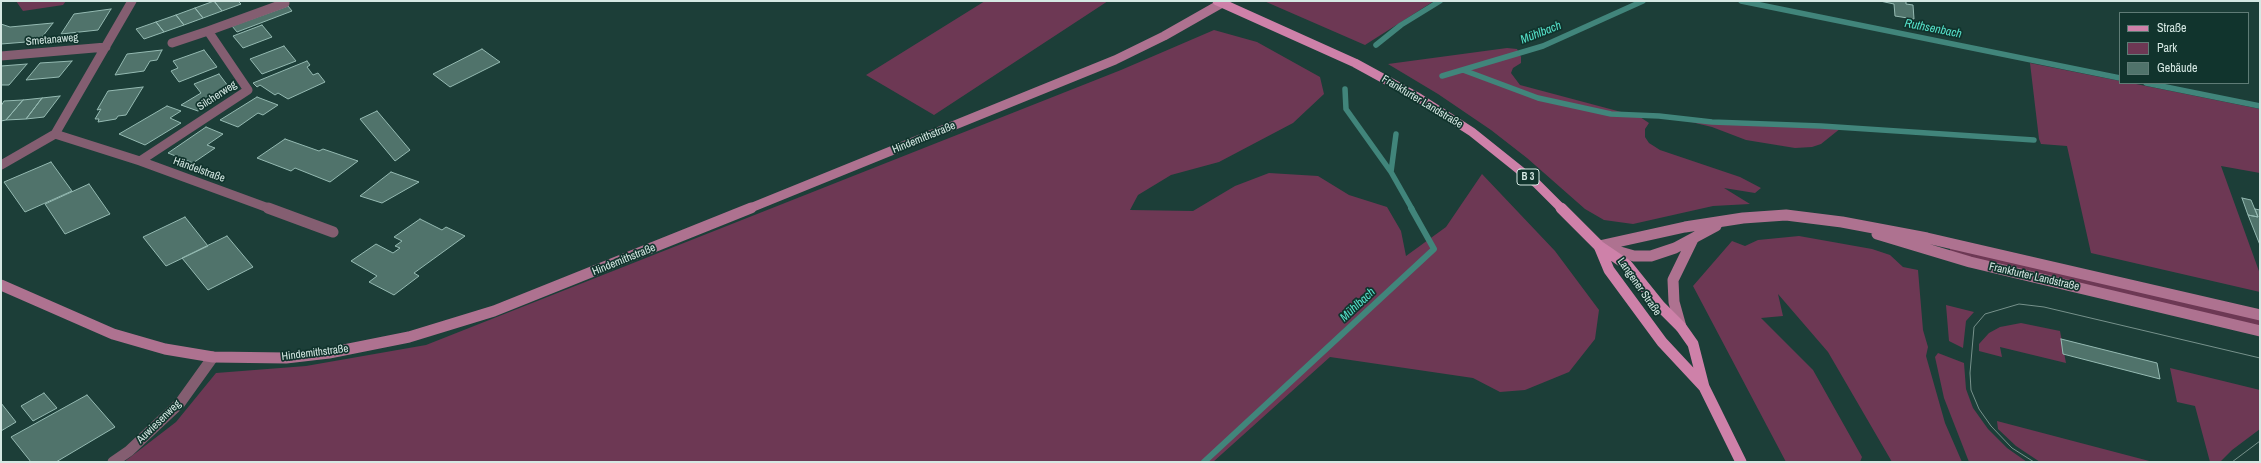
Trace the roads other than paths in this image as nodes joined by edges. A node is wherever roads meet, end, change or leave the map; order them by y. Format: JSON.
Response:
{"nodes":[{"id":1,"x":132,"y":1,"type":"edge"},
{"id":2,"x":1220,"y":2,"type":"edge"},
{"id":3,"x":286,"y":3,"type":"dead end"},
{"id":4,"x":208,"y":31,"type":"junction"},
{"id":5,"x":172,"y":43,"type":"dead end"},
{"id":6,"x":106,"y":47,"type":"junction"},
{"id":7,"x":1,"y":56,"type":"edge"},
{"id":8,"x":55,"y":134,"type":"junction"},
{"id":9,"x":140,"y":162,"type":"junction"},
{"id":10,"x":1,"y":165,"type":"edge"},
{"id":11,"x":1809,"y":218,"type":"junction"},
{"id":12,"x":1724,"y":222,"type":"junction"},
{"id":13,"x":333,"y":232,"type":"dead end"},
{"id":14,"x":1693,"y":239,"type":"junction"},
{"id":15,"x":1599,"y":246,"type":"junction"},
{"id":16,"x":1,"y":285,"type":"edge"},
{"id":17,"x":2260,"y":314,"type":"edge"},
{"id":18,"x":1681,"y":327,"type":"junction"},
{"id":19,"x":2260,"y":331,"type":"edge"},
{"id":20,"x":213,"y":357,"type":"junction"},
{"id":21,"x":1704,"y":387,"type":"junction"},
{"id":22,"x":113,"y":462,"type":"edge"},
{"id":23,"x":1741,"y":462,"type":"edge"}],
"edges":[{"from":1,"to":6,"type":"street"},
{"from":2,"to":15,"type":"main road","name":"Frankfurter Landstraße","number":"B 3"},
{"from":2,"to":20,"type":"street","name":"Hindemithstraße"},
{"from":3,"to":4,"type":"street"},
{"from":4,"to":5,"type":"street"},
{"from":4,"to":9,"type":"street","name":"Silcherweg"},
{"from":6,"to":7,"type":"street","name":"Smetanaweg"},
{"from":6,"to":8,"type":"street"},
{"from":8,"to":9,"type":"street","name":"Händelstraße"},
{"from":8,"to":10,"type":"street"},
{"from":9,"to":13,"type":"street","name":"Händelstraße"},
{"from":11,"to":12,"type":"street","name":"Frankfurter Landstraße"},
{"from":11,"to":17,"type":"street","name":"Frankfurter Landstraße"},
{"from":11,"to":19,"type":"street","name":"Frankfurter Landstraße"},
{"from":12,"to":14,"type":"street","name":"Frankfurter Landstraße"},
{"from":12,"to":15,"type":"street","name":"Frankfurter Landstraße"},
{"from":14,"to":15,"type":"street","name":"Frankfurter Landstraße"},
{"from":14,"to":18,"type":"street"},
{"from":15,"to":18,"type":"main road","name":"Langener Straße","number":"B 3"},
{"from":15,"to":21,"type":"main road","name":"Langener Straße","number":"B 3"},
{"from":16,"to":20,"type":"street","name":"Hindemithstraße"},
{"from":18,"to":21,"type":"main road","name":"Langener Straße","number":"B 3"},
{"from":20,"to":22,"type":"street","name":"Auwiesenweg"},
{"from":21,"to":23,"type":"main road","name":"Langener Straße","number":"B 3"}]}
